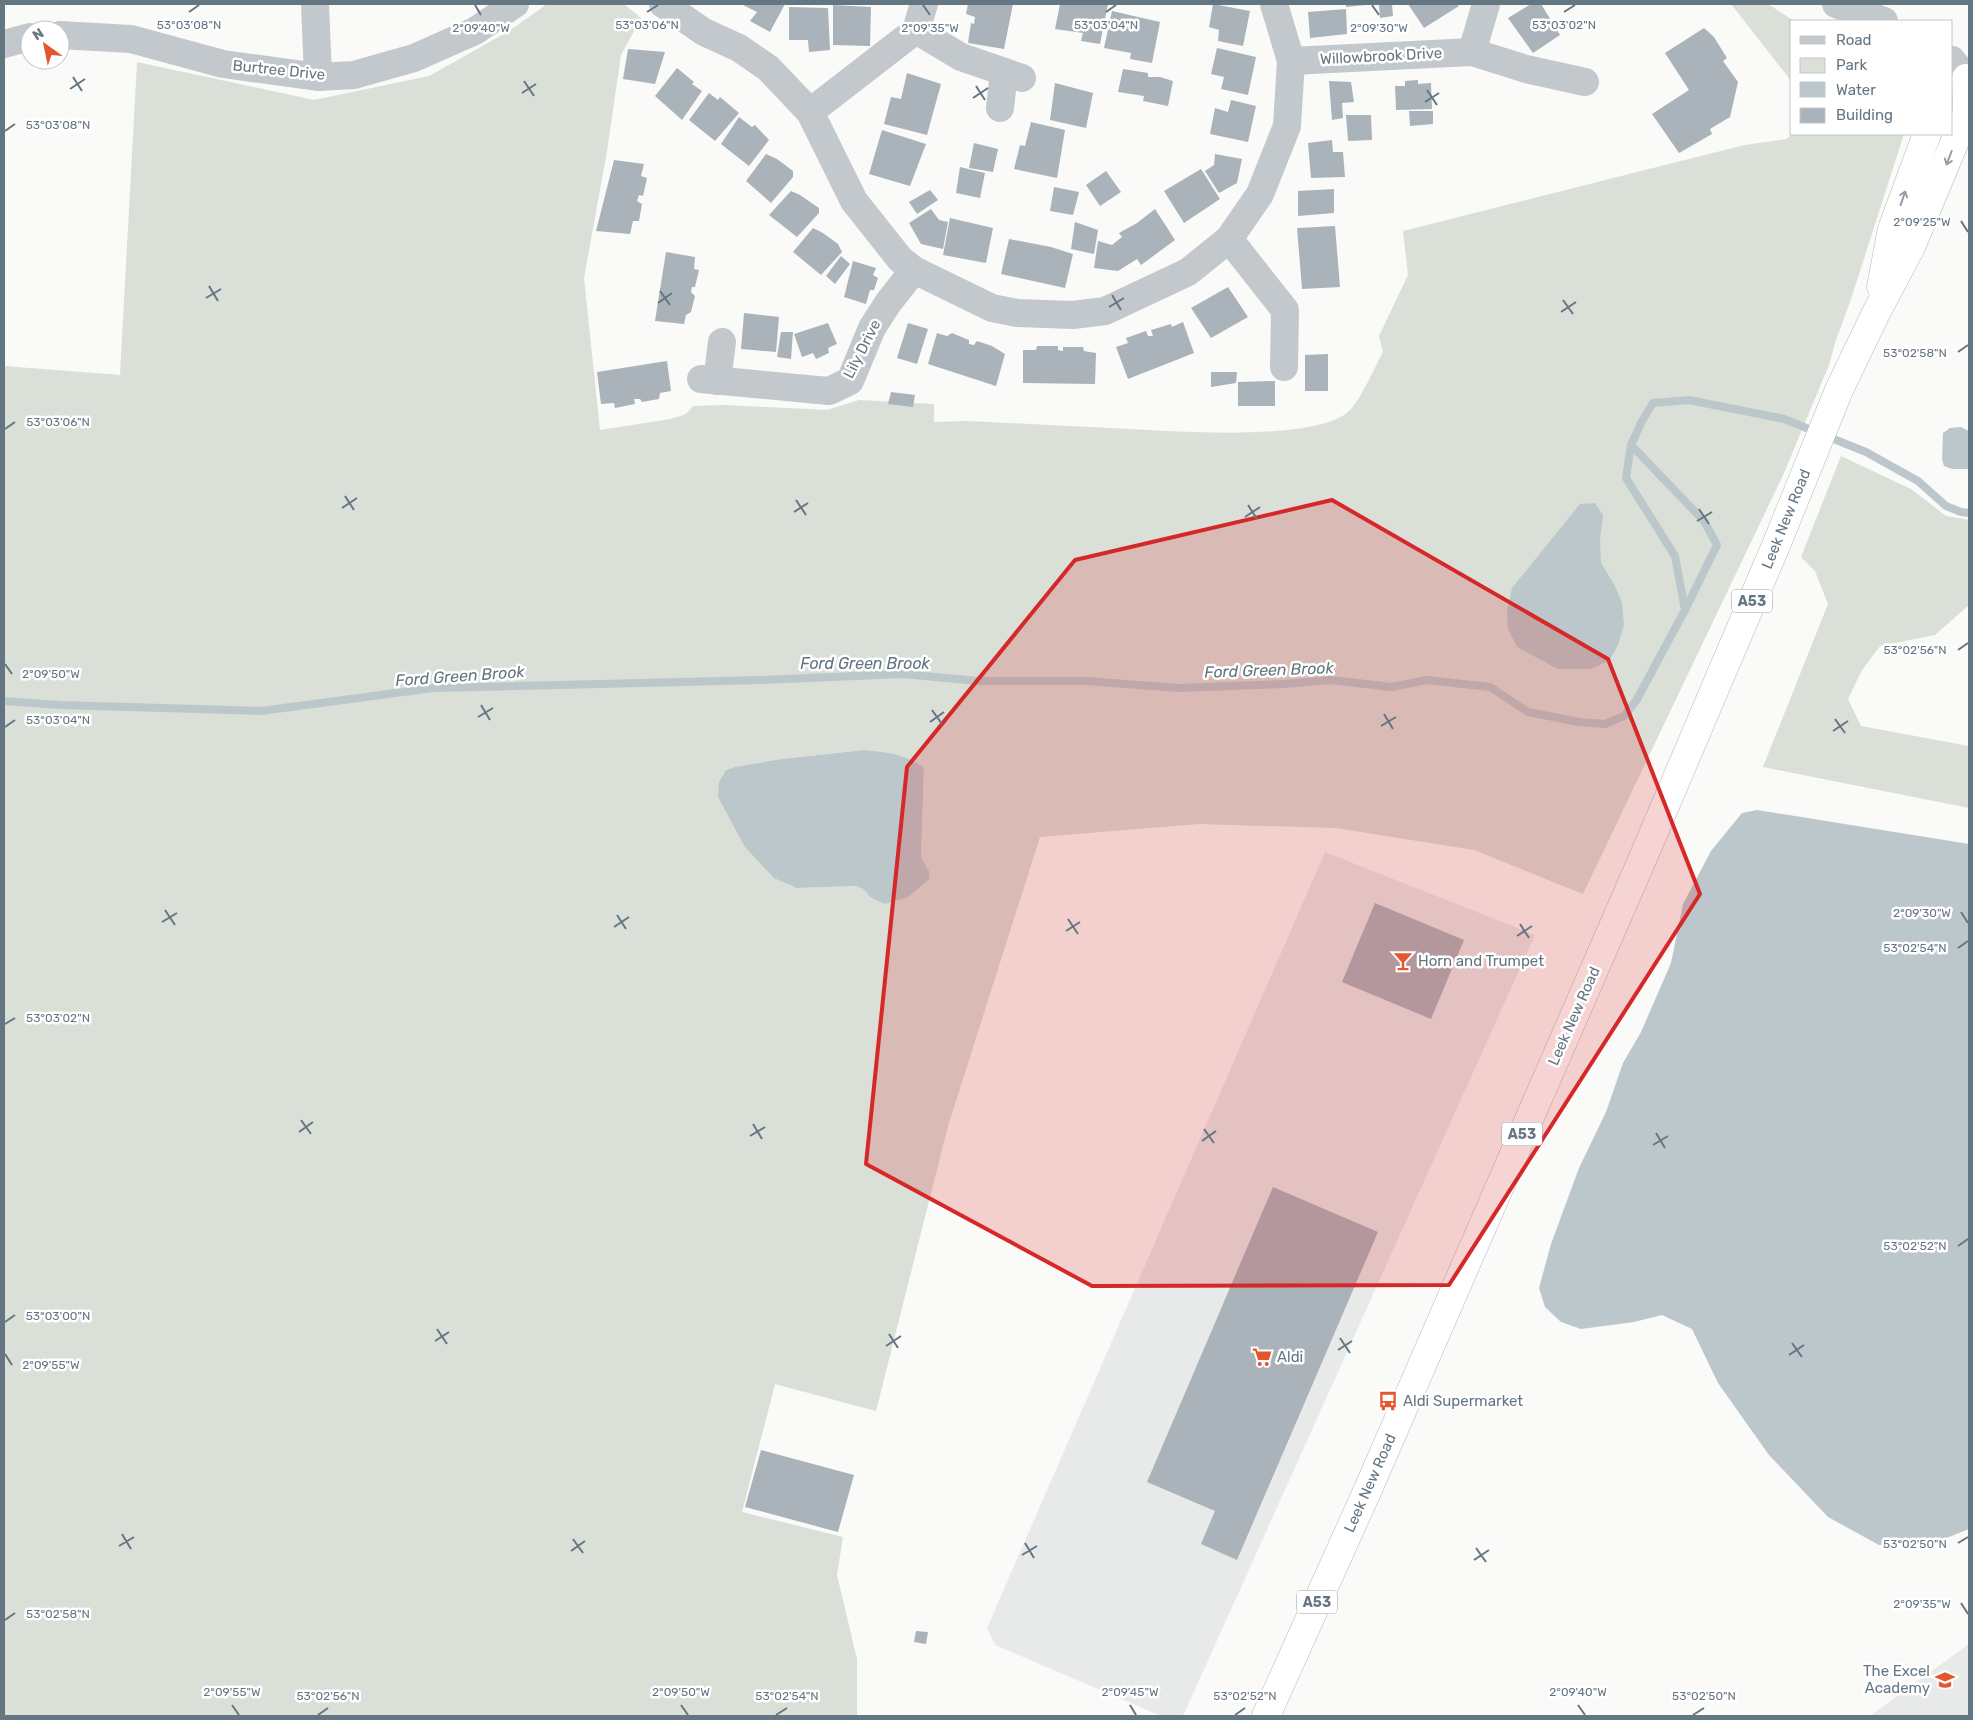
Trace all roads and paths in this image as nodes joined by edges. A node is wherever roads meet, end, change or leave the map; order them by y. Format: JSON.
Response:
{"nodes":[{"id":1,"x":315,"y":4,"type":"edge"},
{"id":2,"x":515,"y":4,"type":"edge"},
{"id":3,"x":663,"y":4,"type":"edge"},
{"id":4,"x":924,"y":4,"type":"edge"},
{"id":5,"x":1274,"y":4,"type":"edge"},
{"id":6,"x":1486,"y":4,"type":"edge"},
{"id":7,"x":1824,"y":4,"type":"edge"},
{"id":8,"x":1836,"y":4,"type":"edge"},
{"id":9,"x":1843,"y":20,"type":"edge"},
{"id":10,"x":1881,"y":20,"type":"edge"},
{"id":11,"x":916,"y":30,"type":"junction"},
{"id":12,"x":70,"y":36,"type":"edge"},
{"id":13,"x":20,"y":40,"type":"edge"},
{"id":14,"x":4,"y":44,"type":"edge"},
{"id":15,"x":1472,"y":52,"type":"junction"},
{"id":16,"x":1291,"y":61,"type":"junction"},
{"id":17,"x":1958,"y":76,"type":"edge"},
{"id":18,"x":318,"y":77,"type":"junction"},
{"id":19,"x":1585,"y":82,"type":"dead end"},
{"id":20,"x":1000,"y":108,"type":"dead end"},
{"id":21,"x":810,"y":112,"type":"junction"},
{"id":22,"x":1927,"y":135,"type":"edge"},
{"id":23,"x":1229,"y":239,"type":"junction"},
{"id":24,"x":914,"y":270,"type":"junction"},
{"id":25,"x":1876,"y":313,"type":"junction"},
{"id":26,"x":722,"y":342,"type":"dead end"},
{"id":27,"x":1284,"y":367,"type":"dead end"},
{"id":28,"x":1266,"y":1716,"type":"edge"}],
"edges":[{"from":1,"to":18,"type":"street"},
{"from":2,"to":18,"type":"street","name":"Burtree Drive"},
{"from":3,"to":21,"type":"street"},
{"from":4,"to":11,"type":"street"},
{"from":5,"to":16,"type":"street"},
{"from":6,"to":15,"type":"street"},
{"from":7,"to":9,"type":"street"},
{"from":8,"to":10,"type":"street"},
{"from":11,"to":20,"type":"street"},
{"from":11,"to":21,"type":"street"},
{"from":12,"to":18,"type":"street","name":"Burtree Drive"},
{"from":13,"to":14,"type":"street"},
{"from":15,"to":16,"type":"street","name":"Willowbrook Drive"},
{"from":15,"to":19,"type":"street","name":"Willowbrook Drive"},
{"from":16,"to":23,"type":"street"},
{"from":17,"to":25,"type":"highway","name":"Leek New Road","number":"A53","one_way":true},
{"from":21,"to":24,"type":"street"},
{"from":25,"to":22,"type":"highway","name":"Leek New Road","number":"A53","one_way":true},
{"from":23,"to":24,"type":"street"},
{"from":23,"to":27,"type":"street"},
{"from":24,"to":26,"type":"street","name":"Lily Drive"},
{"from":25,"to":28,"type":"highway","name":"Leek New Road","number":"A53"}]}
